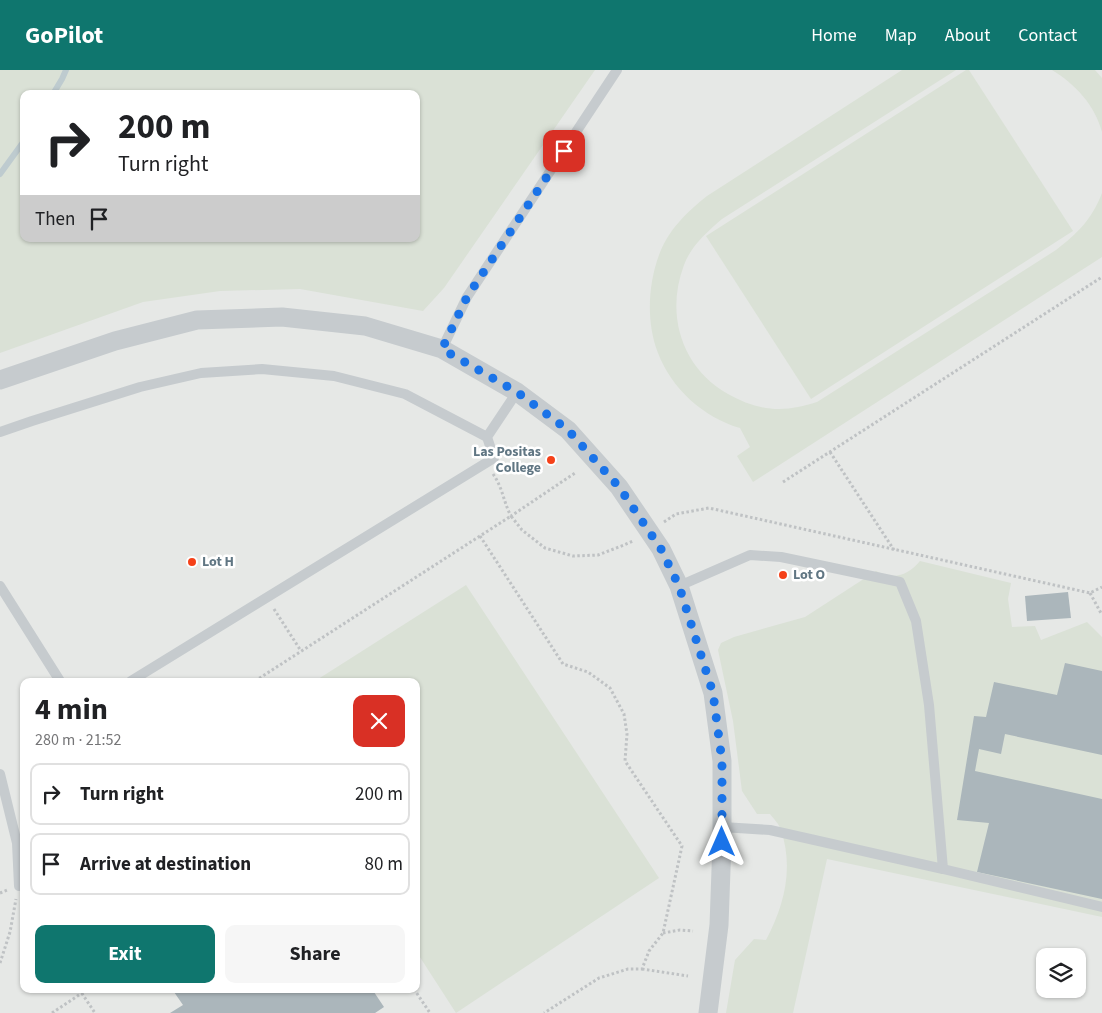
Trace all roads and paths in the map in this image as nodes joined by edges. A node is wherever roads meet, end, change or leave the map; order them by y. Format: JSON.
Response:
{"nodes":[{"id":1,"x":617,"y":70,"type":"edge"},
{"id":2,"x":1102,"y":277,"type":"edge"},
{"id":3,"x":442,"y":349,"type":"junction"},
{"id":4,"x":0,"y":380,"type":"edge"},
{"id":5,"x":517,"y":392,"type":"junction"},
{"id":6,"x":0,"y":432,"type":"edge"},
{"id":7,"x":487,"y":437,"type":"junction"},
{"id":8,"x":830,"y":452,"type":"junction"},
{"id":9,"x":486,"y":463,"type":"junction"},
{"id":10,"x":575,"y":473,"type":"dead end"},
{"id":11,"x":783,"y":482,"type":"dead end"},
{"id":12,"x":894,"y":550,"type":"dead end"},
{"id":13,"x":0,"y":586,"type":"edge"},
{"id":14,"x":679,"y":586,"type":"junction"},
{"id":15,"x":1090,"y":593,"type":"dead end"},
{"id":16,"x":267,"y":598,"type":"junction"},
{"id":17,"x":1102,"y":615,"type":"edge"},
{"id":18,"x":301,"y":651,"type":"junction"},
{"id":19,"x":58,"y":678,"type":"edge"},
{"id":20,"x":136,"y":678,"type":"edge"},
{"id":21,"x":260,"y":678,"type":"edge"},
{"id":22,"x":0,"y":774,"type":"edge"},
{"id":23,"x":722,"y":827,"type":"junction"},
{"id":24,"x":943,"y":869,"type":"junction"},
{"id":25,"x":19,"y":886,"type":"joint"},
{"id":26,"x":1102,"y":907,"type":"edge"},
{"id":27,"x":693,"y":931,"type":"dead end"},
{"id":28,"x":663,"y":933,"type":"junction"},
{"id":29,"x":0,"y":963,"type":"edge"},
{"id":30,"x":642,"y":969,"type":"junction"},
{"id":31,"x":688,"y":976,"type":"dead end"},
{"id":32,"x":82,"y":993,"type":"joint"},
{"id":33,"x":417,"y":993,"type":"edge"},
{"id":34,"x":52,"y":1013,"type":"edge"},
{"id":35,"x":95,"y":1013,"type":"edge"},
{"id":36,"x":430,"y":1013,"type":"edge"},
{"id":37,"x":544,"y":1013,"type":"edge"},
{"id":38,"x":708,"y":1013,"type":"edge"}],
"edges":[{"from":1,"to":3,"type":"lane"},
{"from":2,"to":8,"type":"path"},
{"from":3,"to":4,"type":"street"},
{"from":3,"to":5,"type":"street"},
{"from":5,"to":7,"type":"lane"},
{"from":5,"to":14,"type":"street"},
{"from":6,"to":7,"type":"lane"},
{"from":7,"to":9,"type":"lane"},
{"from":8,"to":11,"type":"path"},
{"from":8,"to":12,"type":"path"},
{"from":9,"to":10,"type":"path"},
{"from":9,"to":16,"type":"lane"},
{"from":13,"to":19,"type":"lane"},
{"from":14,"to":23,"type":"street"},
{"from":14,"to":24,"type":"lane"},
{"from":15,"to":17,"type":"path"},
{"from":16,"to":18,"type":"path"},
{"from":16,"to":20,"type":"lane"},
{"from":18,"to":21,"type":"path"},
{"from":18,"to":28,"type":"path"},
{"from":22,"to":25,"type":"lane"},
{"from":23,"to":24,"type":"lane"},
{"from":23,"to":38,"type":"street"},
{"from":24,"to":26,"type":"lane"},
{"from":25,"to":29,"type":"path"},
{"from":27,"to":28,"type":"path"},
{"from":28,"to":30,"type":"path"},
{"from":30,"to":31,"type":"path"},
{"from":30,"to":37,"type":"path"},
{"from":32,"to":34,"type":"path"},
{"from":32,"to":35,"type":"path"},
{"from":33,"to":36,"type":"path"}]}
